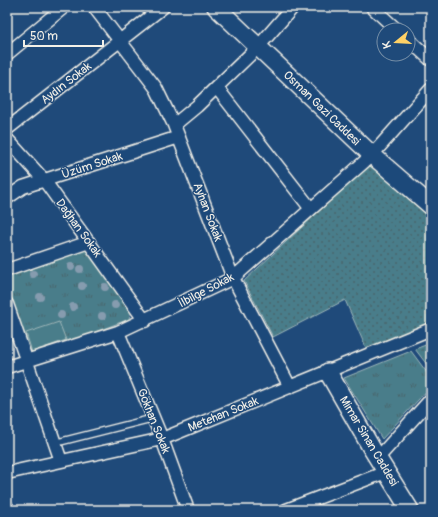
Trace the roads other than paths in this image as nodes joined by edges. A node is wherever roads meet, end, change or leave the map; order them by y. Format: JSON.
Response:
{"nodes":[{"id":1,"x":64,"y":7,"type":"edge"},
{"id":2,"x":94,"y":7,"type":"edge"},
{"id":3,"x":163,"y":7,"type":"edge"},
{"id":4,"x":216,"y":7,"type":"edge"},
{"id":5,"x":293,"y":7,"type":"edge"},
{"id":6,"x":372,"y":7,"type":"edge"},
{"id":7,"x":389,"y":22,"type":"edge"},
{"id":8,"x":119,"y":41,"type":"junction"},
{"id":9,"x":416,"y":46,"type":"edge"},
{"id":10,"x":258,"y":48,"type":"junction"},
{"id":11,"x":7,"y":54,"type":"edge"},
{"id":12,"x":431,"y":60,"type":"edge"},
{"id":13,"x":217,"y":88,"type":"junction"},
{"id":14,"x":431,"y":89,"type":"edge"},
{"id":15,"x":174,"y":125,"type":"junction"},
{"id":16,"x":7,"y":129,"type":"edge"},
{"id":17,"x":179,"y":137,"type":"junction"},
{"id":18,"x":7,"y":139,"type":"edge"},
{"id":19,"x":372,"y":155,"type":"junction"},
{"id":20,"x":44,"y":180,"type":"junction"},
{"id":21,"x":7,"y":198,"type":"edge"},
{"id":22,"x":431,"y":206,"type":"edge"},
{"id":23,"x":311,"y":209,"type":"junction"},
{"id":24,"x":89,"y":242,"type":"junction"},
{"id":25,"x":7,"y":270,"type":"edge"},
{"id":26,"x":233,"y":278,"type":"junction"},
{"id":27,"x":7,"y":304,"type":"edge"},
{"id":28,"x":145,"y":321,"type":"junction"},
{"id":29,"x":431,"y":329,"type":"edge"},
{"id":30,"x":118,"y":332,"type":"junction"},
{"id":31,"x":28,"y":361,"type":"junction"},
{"id":32,"x":7,"y":367,"type":"edge"},
{"id":33,"x":328,"y":372,"type":"junction"},
{"id":34,"x":290,"y":387,"type":"junction"},
{"id":35,"x":430,"y":403,"type":"edge"},
{"id":36,"x":154,"y":418,"type":"junction"},
{"id":37,"x":162,"y":439,"type":"junction"},
{"id":38,"x":55,"y":443,"type":"junction"},
{"id":39,"x":61,"y":461,"type":"junction"},
{"id":40,"x":382,"y":465,"type":"junction"},
{"id":41,"x":7,"y":473,"type":"edge"},
{"id":42,"x":188,"y":510,"type":"edge"},
{"id":43,"x":286,"y":510,"type":"edge"},
{"id":44,"x":410,"y":510,"type":"edge"}],
"edges":[{"from":1,"to":11,"type":"street"},
{"from":2,"to":8,"type":"street","name":"Ayhan Sokak"},
{"from":3,"to":8,"type":"street","name":"Aydın Sokak"},
{"from":4,"to":10,"type":"street","name":"Osman Gazi Caddesi"},
{"from":5,"to":10,"type":"street"},
{"from":6,"to":7,"type":"street"},
{"from":8,"to":15,"type":"street","name":"Ayhan Sokak"},
{"from":8,"to":16,"type":"street","name":"Aydın Sokak"},
{"from":9,"to":12,"type":"street"},
{"from":10,"to":13,"type":"street"},
{"from":10,"to":19,"type":"street","name":"Osman Gazi Caddesi"},
{"from":13,"to":15,"type":"street"},
{"from":13,"to":23,"type":"street"},
{"from":14,"to":19,"type":"street","name":"İlbilge Sokak"},
{"from":15,"to":17,"type":"street","name":"Ayhan Sokak"},
{"from":17,"to":20,"type":"street","name":"Üzüm Sokak"},
{"from":17,"to":26,"type":"street","name":"Ayhan Sokak"},
{"from":18,"to":20,"type":"street","name":"Dağhan Sokak"},
{"from":19,"to":22,"type":"street","name":"Osman Gazi Caddesi"},
{"from":19,"to":23,"type":"street","name":"İlbilge Sokak"},
{"from":20,"to":21,"type":"street","name":"Üzüm Sokak"},
{"from":20,"to":24,"type":"street","name":"Dağhan Sokak"},
{"from":23,"to":26,"type":"street","name":"İlbilge Sokak"},
{"from":24,"to":25,"type":"street"},
{"from":24,"to":28,"type":"street","name":"Dağhan Sokak"},
{"from":26,"to":28,"type":"street","name":"İlbilge Sokak"},
{"from":26,"to":34,"type":"street","name":"Ayhan Sokak"},
{"from":27,"to":31,"type":"street"},
{"from":28,"to":30,"type":"street","name":"İlbilge Sokak"},
{"from":29,"to":33,"type":"street","name":"Metehan Sokak"},
{"from":30,"to":31,"type":"street","name":"İlbilge Sokak"},
{"from":30,"to":36,"type":"street","name":"Gökhan Sokak"},
{"from":31,"to":32,"type":"street","name":"İlbilge Sokak"},
{"from":31,"to":38,"type":"street"},
{"from":33,"to":34,"type":"street","name":"Metehan Sokak"},
{"from":33,"to":40,"type":"street","name":"Mimar Sinan Caddesi"},
{"from":34,"to":37,"type":"street","name":"Metehan Sokak"},
{"from":35,"to":40,"type":"street"},
{"from":36,"to":37,"type":"street","name":"Gökhan Sokak"},
{"from":36,"to":38,"type":"lane"},
{"from":37,"to":39,"type":"street","name":"Metehan Sokak"},
{"from":37,"to":42,"type":"street","name":"Gökhan Sokak"},
{"from":38,"to":39,"type":"street"},
{"from":39,"to":41,"type":"street","name":"Metehan Sokak"},
{"from":40,"to":43,"type":"street"},
{"from":40,"to":44,"type":"street","name":"Mimar Sinan Caddesi"}]}
